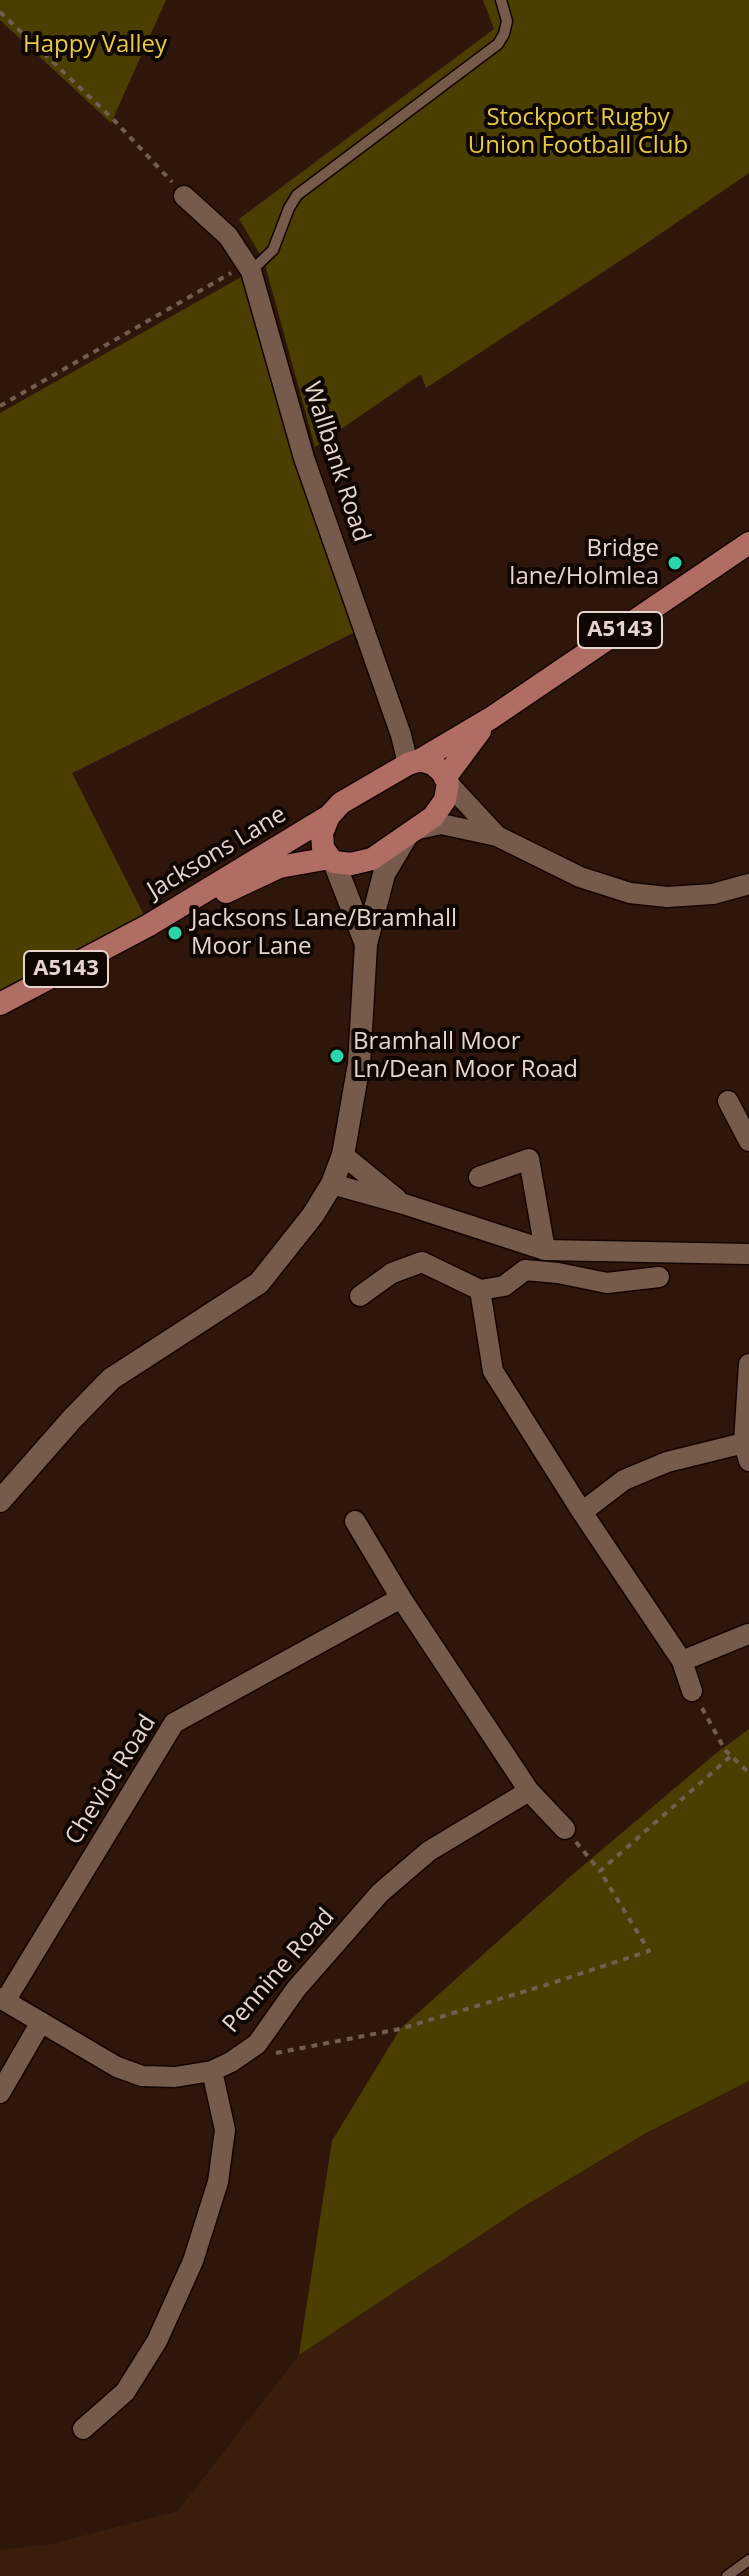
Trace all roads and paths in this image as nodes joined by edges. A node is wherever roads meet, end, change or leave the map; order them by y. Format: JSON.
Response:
{"nodes":[{"id":1,"x":501,"y":0,"type":"edge"},
{"id":2,"x":0,"y":12,"type":"edge"},
{"id":3,"x":184,"y":196,"type":"joint"},
{"id":4,"x":249,"y":267,"type":"junction"},
{"id":5,"x":0,"y":406,"type":"edge"},
{"id":6,"x":749,"y":543,"type":"edge"},
{"id":7,"x":491,"y":718,"type":"junction"},
{"id":8,"x":414,"y":762,"type":"junction"},
{"id":9,"x":447,"y":781,"type":"junction"},
{"id":10,"x":329,"y":816,"type":"junction"},
{"id":11,"x":412,"y":833,"type":"junction"},
{"id":12,"x":497,"y":836,"type":"junction"},
{"id":13,"x":332,"y":860,"type":"junction"},
{"id":14,"x":749,"y":884,"type":"edge"},
{"id":15,"x":132,"y":934,"type":"junction"},
{"id":16,"x":366,"y":944,"type":"junction"},
{"id":17,"x":0,"y":1004,"type":"edge"},
{"id":18,"x":728,"y":1101,"type":"dead end"},
{"id":19,"x":749,"y":1141,"type":"edge"},
{"id":20,"x":343,"y":1155,"type":"junction"},
{"id":21,"x":479,"y":1177,"type":"dead end"},
{"id":22,"x":332,"y":1184,"type":"junction"},
{"id":23,"x":404,"y":1204,"type":"junction"},
{"id":24,"x":545,"y":1250,"type":"junction"},
{"id":25,"x":749,"y":1254,"type":"edge"},
{"id":26,"x":659,"y":1277,"type":"dead end"},
{"id":27,"x":480,"y":1290,"type":"junction"},
{"id":28,"x":360,"y":1296,"type":"dead end"},
{"id":29,"x":749,"y":1364,"type":"edge"},
{"id":30,"x":746,"y":1452,"type":"edge"},
{"id":31,"x":0,"y":1501,"type":"edge"},
{"id":32,"x":582,"y":1512,"type":"junction"},
{"id":33,"x":355,"y":1521,"type":"dead end"},
{"id":34,"x":401,"y":1598,"type":"junction"},
{"id":35,"x":748,"y":1634,"type":"edge"},
{"id":36,"x":682,"y":1661,"type":"junction"},
{"id":37,"x":692,"y":1691,"type":"joint"},
{"id":38,"x":731,"y":1756,"type":"junction"},
{"id":39,"x":749,"y":1773,"type":"edge"},
{"id":40,"x":529,"y":1791,"type":"junction"},
{"id":41,"x":565,"y":1829,"type":"joint"},
{"id":42,"x":600,"y":1871,"type":"junction"},
{"id":43,"x":2,"y":2000,"type":"edge"},
{"id":44,"x":41,"y":2022,"type":"junction"},
{"id":45,"x":277,"y":2053,"type":"dead end"},
{"id":46,"x":212,"y":2071,"type":"junction"},
{"id":47,"x":0,"y":2093,"type":"edge"},
{"id":48,"x":83,"y":2429,"type":"dead end"},
{"id":49,"x":749,"y":2560,"type":"edge"},
{"id":50,"x":727,"y":2576,"type":"edge"}],
"edges":[{"from":1,"to":4,"type":"lane"},
{"from":2,"to":3,"type":"path"},
{"from":3,"to":4,"type":"street","name":"Wallbank Road"},
{"from":4,"to":5,"type":"path"},
{"from":4,"to":8,"type":"street","name":"Wallbank Road"},
{"from":6,"to":7,"type":"main road","number":"A5143"},
{"from":7,"to":8,"type":"main road","number":"A5143"},
{"from":7,"to":9,"type":"main road","number":"A5143"},
{"from":8,"to":9,"type":"main road"},
{"from":8,"to":10,"type":"main road","name":"Jacksons Lane"},
{"from":9,"to":11,"type":"main road","name":"Jacksons Lane"},
{"from":9,"to":12,"type":"street"},
{"from":10,"to":13,"type":"main road"},
{"from":10,"to":15,"type":"main road","name":"Jacksons Lane","number":"A5143"},
{"from":11,"to":12,"type":"street"},
{"from":11,"to":13,"type":"main road","name":"Jacksons Lane"},
{"from":11,"to":16,"type":"street"},
{"from":12,"to":14,"type":"street"},
{"from":13,"to":15,"type":"main road","name":"Jacksons Lane","number":"A5143"},
{"from":13,"to":16,"type":"street"},
{"from":15,"to":17,"type":"main road","name":"Jacksons Lane","number":"A5143"},
{"from":16,"to":20,"type":"street"},
{"from":18,"to":19,"type":"street"},
{"from":20,"to":22,"type":"street"},
{"from":20,"to":23,"type":"street"},
{"from":21,"to":24,"type":"street"},
{"from":22,"to":23,"type":"street"},
{"from":22,"to":31,"type":"street"},
{"from":23,"to":24,"type":"street"},
{"from":24,"to":25,"type":"street"},
{"from":26,"to":27,"type":"street"},
{"from":27,"to":28,"type":"street"},
{"from":27,"to":32,"type":"street"},
{"from":29,"to":30,"type":"street"},
{"from":30,"to":32,"type":"street"},
{"from":32,"to":36,"type":"street"},
{"from":33,"to":34,"type":"street"},
{"from":34,"to":40,"type":"street"},
{"from":34,"to":43,"type":"street","name":"Cheviot Road"},
{"from":35,"to":36,"type":"street"},
{"from":36,"to":37,"type":"street"},
{"from":37,"to":38,"type":"path"},
{"from":38,"to":39,"type":"path"},
{"from":38,"to":42,"type":"path"},
{"from":40,"to":41,"type":"street"},
{"from":40,"to":46,"type":"street","name":"Pennine Road"},
{"from":41,"to":42,"type":"path"},
{"from":42,"to":45,"type":"path"},
{"from":43,"to":44,"type":"street","name":"Pennine Road"},
{"from":44,"to":46,"type":"street","name":"Pennine Road"},
{"from":44,"to":47,"type":"street"},
{"from":46,"to":48,"type":"street"},
{"from":49,"to":50,"type":"lane"}]}
